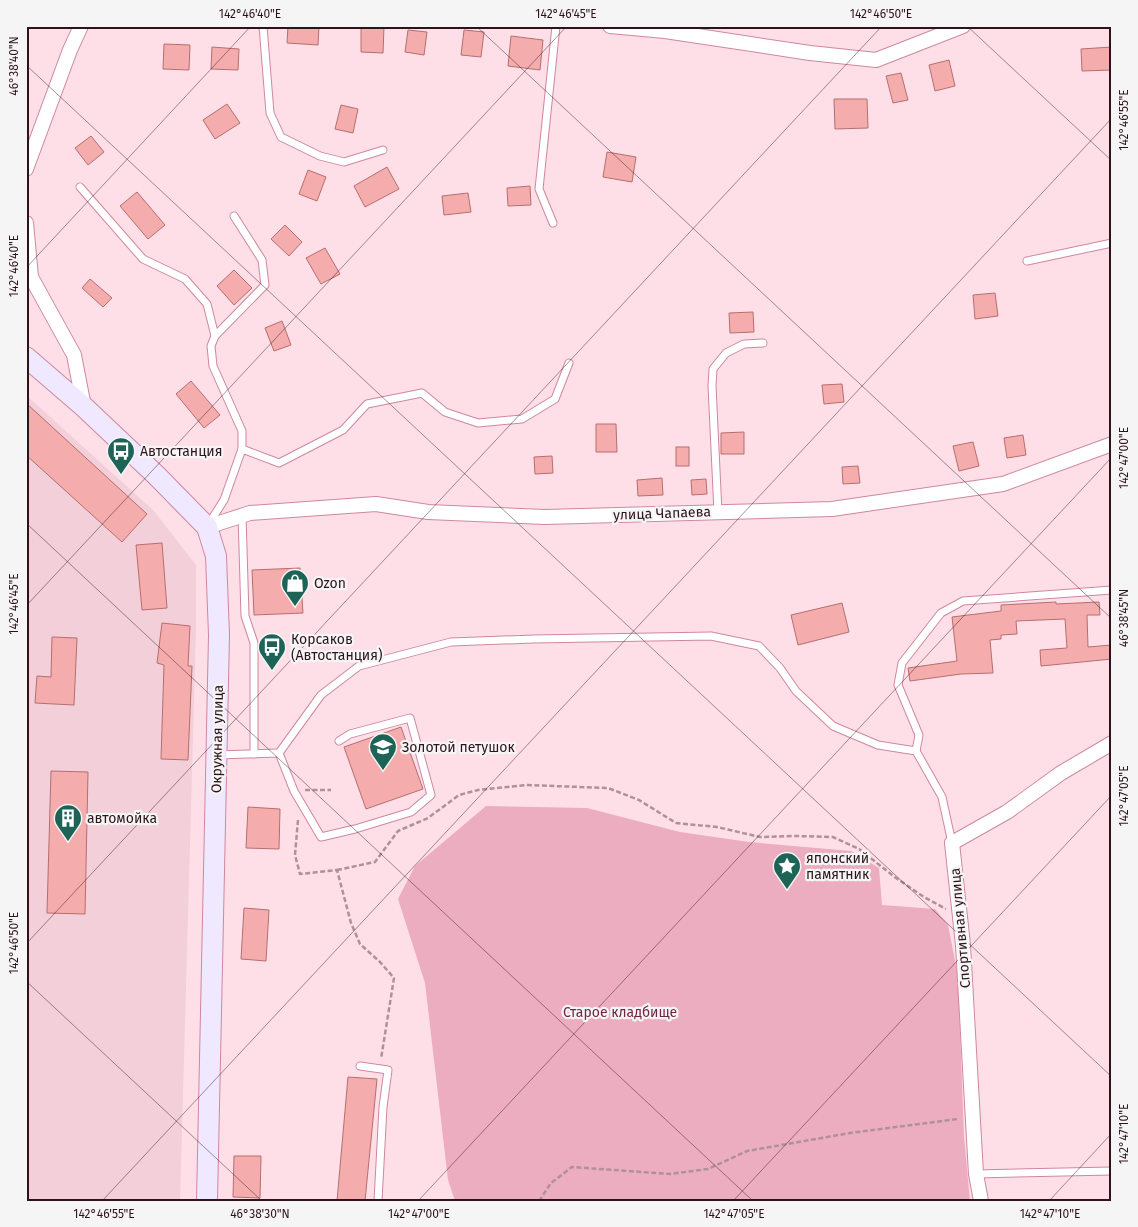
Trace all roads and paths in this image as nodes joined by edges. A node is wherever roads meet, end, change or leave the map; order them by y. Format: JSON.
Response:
{"nodes":[{"id":1,"x":81,"y":26,"type":"edge"},
{"id":2,"x":263,"y":26,"type":"edge"},
{"id":3,"x":556,"y":26,"type":"edge"},
{"id":4,"x":610,"y":26,"type":"edge"},
{"id":5,"x":964,"y":26,"type":"edge"},
{"id":6,"x":383,"y":150,"type":"dead end"},
{"id":7,"x":26,"y":169,"type":"edge"},
{"id":8,"x":80,"y":187,"type":"dead end"},
{"id":9,"x":234,"y":216,"type":"dead end"},
{"id":10,"x":26,"y":223,"type":"edge"},
{"id":11,"x":553,"y":223,"type":"dead end"},
{"id":12,"x":1112,"y":243,"type":"edge"},
{"id":13,"x":1028,"y":261,"type":"dead end"},
{"id":14,"x":215,"y":336,"type":"junction"},
{"id":15,"x":763,"y":343,"type":"dead end"},
{"id":16,"x":26,"y":357,"type":"edge"},
{"id":17,"x":569,"y":363,"type":"dead end"},
{"id":18,"x":84,"y":407,"type":"junction"},
{"id":19,"x":1112,"y":444,"type":"edge"},
{"id":20,"x":242,"y":449,"type":"junction"},
{"id":21,"x":718,"y":512,"type":"junction"},
{"id":22,"x":242,"y":515,"type":"junction"},
{"id":23,"x":207,"y":528,"type":"junction"},
{"id":24,"x":1112,"y":590,"type":"edge"},
{"id":25,"x":339,"y":741,"type":"dead end"},
{"id":26,"x":1112,"y":743,"type":"edge"},
{"id":27,"x":916,"y":751,"type":"junction"},
{"id":28,"x":279,"y":753,"type":"junction"},
{"id":29,"x":254,"y":754,"type":"junction"},
{"id":30,"x":217,"y":755,"type":"junction"},
{"id":31,"x":294,"y":790,"type":"junction"},
{"id":32,"x":331,"y":790,"type":"dead end"},
{"id":33,"x":952,"y":843,"type":"junction"},
{"id":34,"x":337,"y":870,"type":"junction"},
{"id":35,"x":960,"y":917,"type":"junction"},
{"id":36,"x":381,"y":1063,"type":"dead end"},
{"id":37,"x":360,"y":1066,"type":"dead end"},
{"id":38,"x":972,"y":1117,"type":"junction"},
{"id":39,"x":1112,"y":1171,"type":"edge"},
{"id":40,"x":976,"y":1174,"type":"junction"},
{"id":41,"x":207,"y":1201,"type":"edge"},
{"id":42,"x":378,"y":1201,"type":"edge"},
{"id":43,"x":539,"y":1201,"type":"edge"},
{"id":44,"x":981,"y":1201,"type":"edge"}],
"edges":[{"from":1,"to":7,"type":"street"},
{"from":2,"to":6,"type":"lane"},
{"from":3,"to":11,"type":"lane"},
{"from":4,"to":5,"type":"street"},
{"from":8,"to":14,"type":"lane"},
{"from":9,"to":14,"type":"lane"},
{"from":10,"to":18,"type":"street"},
{"from":12,"to":13,"type":"lane"},
{"from":14,"to":20,"type":"lane"},
{"from":15,"to":21,"type":"lane"},
{"from":16,"to":18,"type":"main road","name":"Окружная улица"},
{"from":17,"to":20,"type":"lane"},
{"from":18,"to":23,"type":"main road","name":"Окружная улица"},
{"from":19,"to":21,"type":"street","name":"улица Чапаева"},
{"from":20,"to":23,"type":"lane"},
{"from":21,"to":22,"type":"street","name":"улица Чапаева"},
{"from":22,"to":23,"type":"street","name":"улица Чапаева"},
{"from":22,"to":29,"type":"lane"},
{"from":23,"to":30,"type":"main road","name":"Окружная улица"},
{"from":24,"to":27,"type":"lane"},
{"from":25,"to":31,"type":"lane"},
{"from":26,"to":33,"type":"street"},
{"from":27,"to":28,"type":"lane"},
{"from":27,"to":33,"type":"lane"},
{"from":28,"to":29,"type":"lane"},
{"from":28,"to":31,"type":"lane"},
{"from":29,"to":30,"type":"lane"},
{"from":30,"to":41,"type":"main road","name":"Окружная улица"},
{"from":31,"to":32,"type":"path"},
{"from":31,"to":34,"type":"path"},
{"from":33,"to":35,"type":"street","name":"Спортивная улица"},
{"from":34,"to":35,"type":"path"},
{"from":34,"to":36,"type":"path"},
{"from":35,"to":38,"type":"street","name":"Спортивная улица"},
{"from":37,"to":42,"type":"lane"},
{"from":38,"to":40,"type":"street","name":"Спортивная улица"},
{"from":38,"to":43,"type":"path"},
{"from":39,"to":40,"type":"lane"},
{"from":40,"to":44,"type":"street","name":"Спортивная улица"}]}
